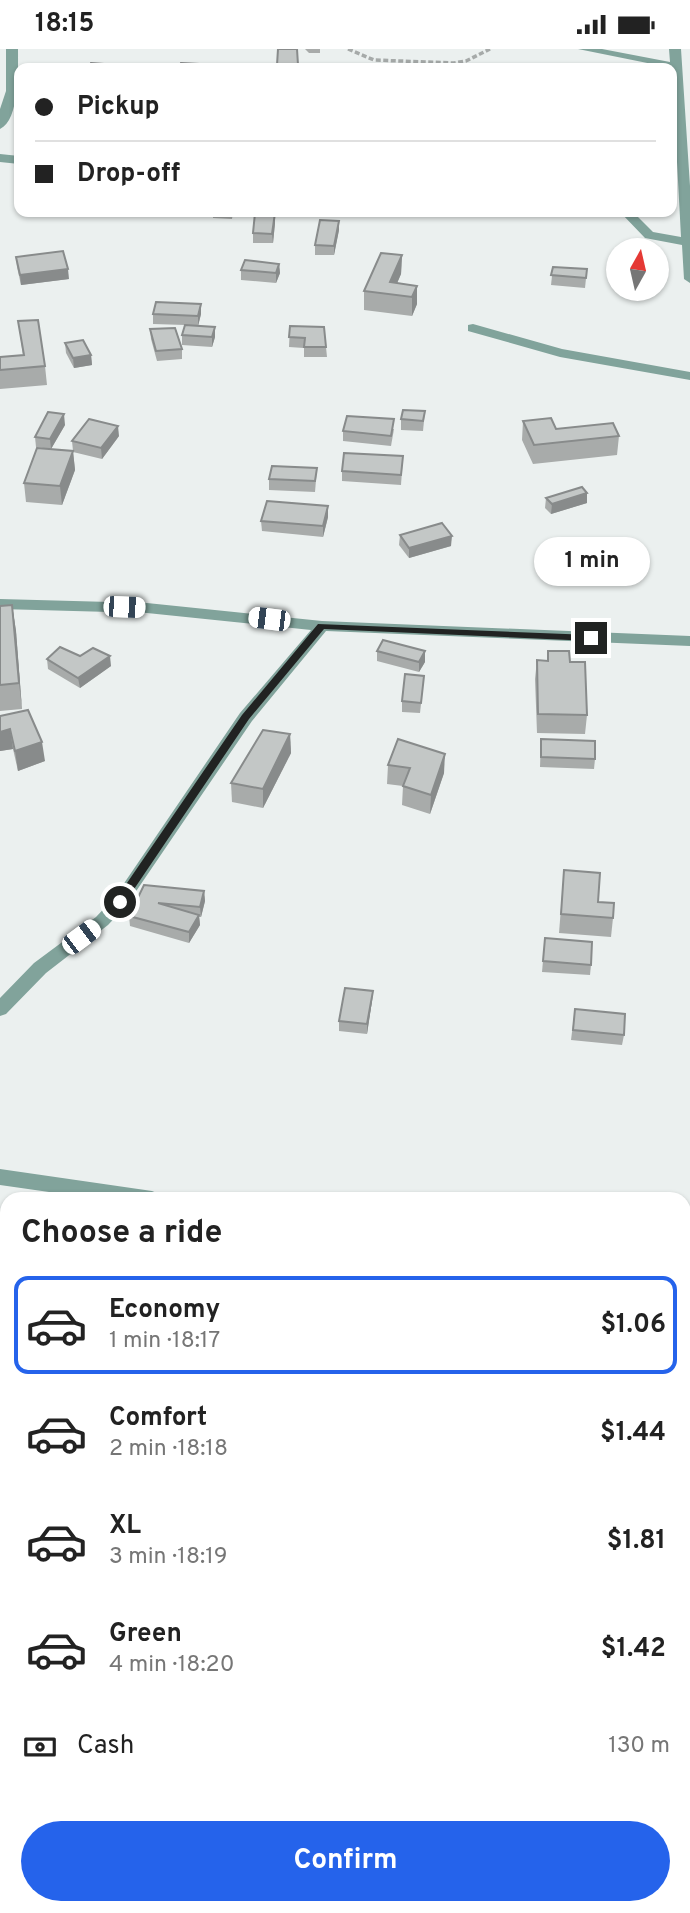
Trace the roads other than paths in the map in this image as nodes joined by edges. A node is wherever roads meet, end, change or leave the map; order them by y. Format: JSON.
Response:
{"nodes":[{"id":1,"x":12,"y":49,"type":"edge"},
{"id":2,"x":584,"y":49,"type":"edge"},
{"id":3,"x":655,"y":63,"type":"edge"},
{"id":4,"x":677,"y":99,"type":"edge"},
{"id":5,"x":0,"y":125,"type":"edge"},
{"id":6,"x":631,"y":217,"type":"edge"},
{"id":7,"x":686,"y":242,"type":"junction"},
{"id":8,"x":690,"y":279,"type":"edge"},
{"id":9,"x":473,"y":328,"type":"dead end"},
{"id":10,"x":690,"y":376,"type":"edge"},
{"id":11,"x":0,"y":604,"type":"edge"},
{"id":12,"x":322,"y":626,"type":"junction"},
{"id":13,"x":690,"y":641,"type":"edge"},
{"id":14,"x":0,"y":1009,"type":"edge"},
{"id":15,"x":0,"y":1177,"type":"edge"},
{"id":16,"x":104,"y":1192,"type":"edge"}],
"edges":[{"from":1,"to":5,"type":"street"},
{"from":2,"to":3,"type":"street"},
{"from":4,"to":7,"type":"street"},
{"from":6,"to":7,"type":"street"},
{"from":7,"to":8,"type":"street"},
{"from":9,"to":10,"type":"street"},
{"from":11,"to":12,"type":"street"},
{"from":12,"to":13,"type":"street"},
{"from":12,"to":14,"type":"street"},
{"from":15,"to":16,"type":"street"}]}
